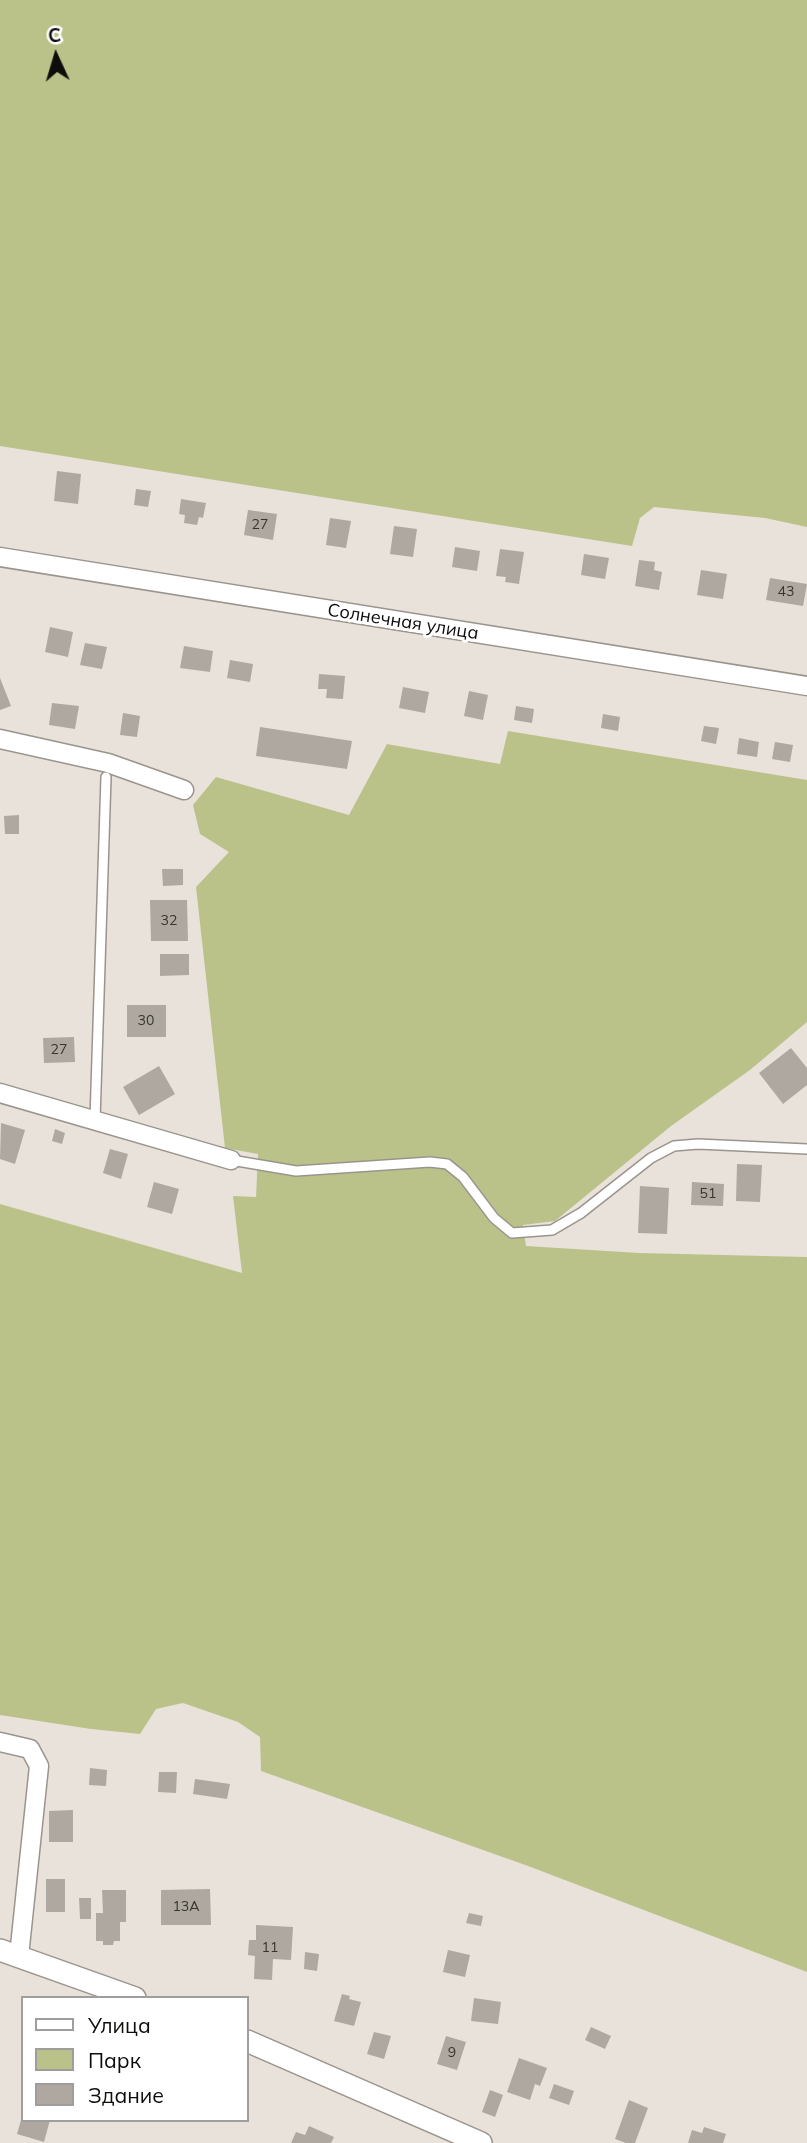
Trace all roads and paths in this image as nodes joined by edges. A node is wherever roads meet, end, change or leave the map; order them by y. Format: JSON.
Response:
{"nodes":[{"id":1,"x":0,"y":557,"type":"edge"},
{"id":2,"x":807,"y":686,"type":"edge"},
{"id":3,"x":0,"y":739,"type":"edge"},
{"id":4,"x":106,"y":777,"type":"dead end"},
{"id":5,"x":184,"y":790,"type":"dead end"},
{"id":6,"x":0,"y":1093,"type":"edge"},
{"id":7,"x":95,"y":1121,"type":"junction"},
{"id":8,"x":807,"y":1149,"type":"edge"},
{"id":9,"x":231,"y":1160,"type":"joint"},
{"id":10,"x":0,"y":1742,"type":"edge"},
{"id":11,"x":10,"y":1953,"type":"edge"},
{"id":12,"x":129,"y":1996,"type":"edge"},
{"id":13,"x":248,"y":2041,"type":"edge"},
{"id":14,"x":481,"y":2143,"type":"edge"}],
"edges":[{"from":1,"to":2,"type":"street","name":"Солнечная улица"},
{"from":3,"to":5,"type":"street"},
{"from":4,"to":7,"type":"lane"},
{"from":6,"to":7,"type":"street"},
{"from":7,"to":9,"type":"street"},
{"from":8,"to":9,"type":"lane"},
{"from":10,"to":11,"type":"street"},
{"from":11,"to":12,"type":"street"},
{"from":13,"to":14,"type":"street"}]}
